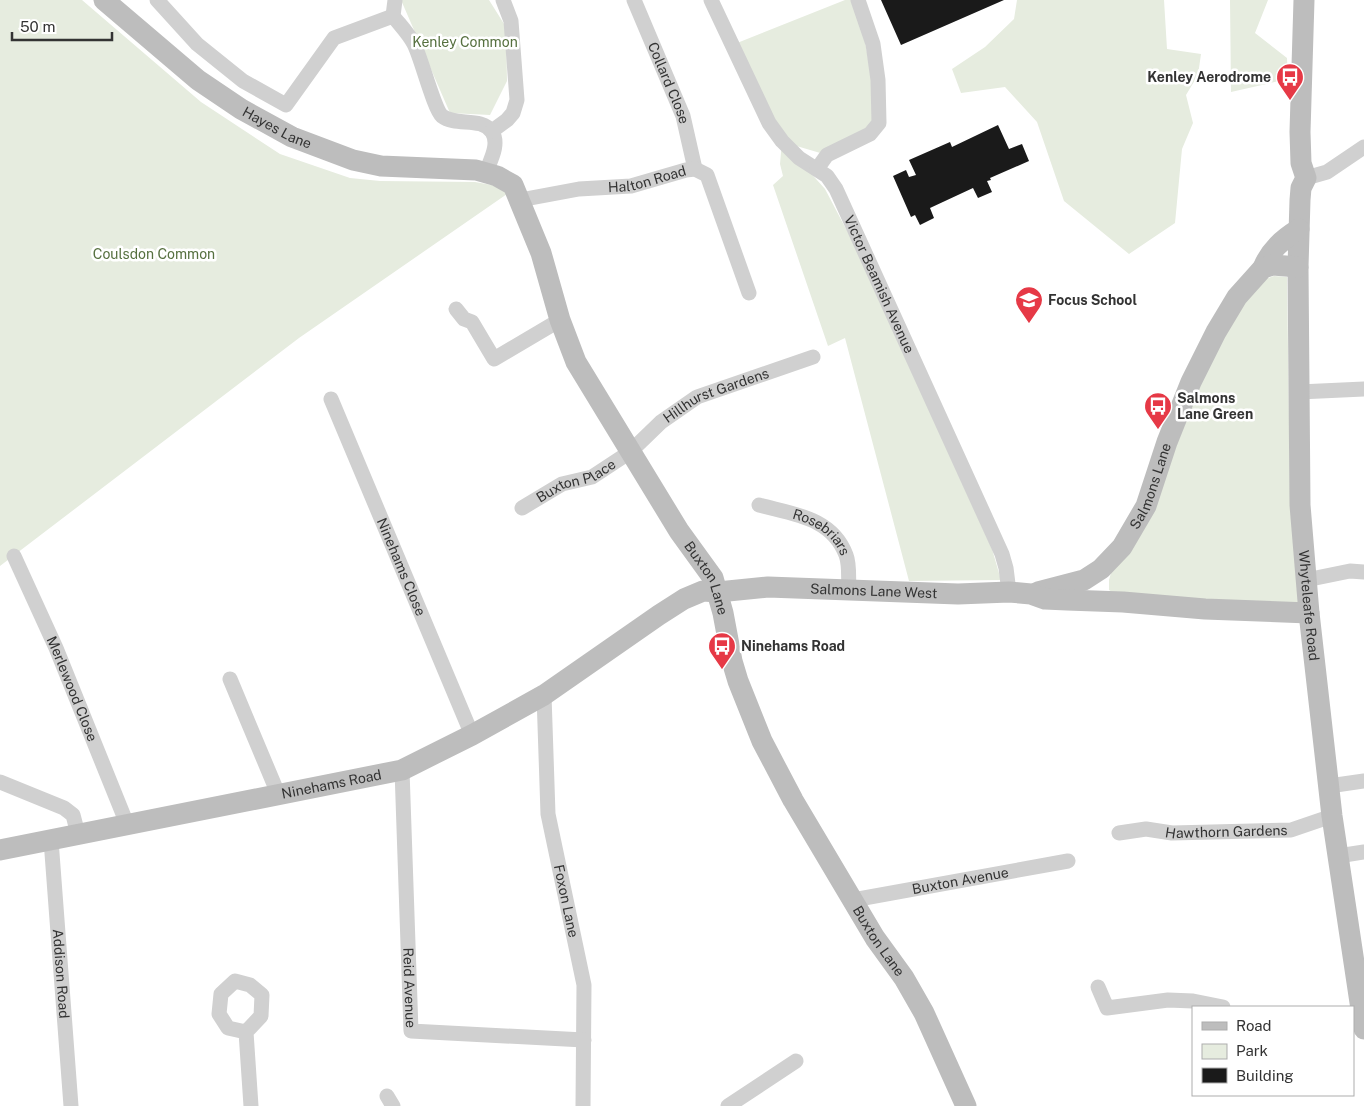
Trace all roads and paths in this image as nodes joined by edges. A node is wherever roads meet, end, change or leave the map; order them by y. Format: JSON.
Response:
{"nodes":[{"id":1,"x":104,"y":0,"type":"edge"},
{"id":2,"x":157,"y":0,"type":"edge"},
{"id":3,"x":394,"y":0,"type":"edge"},
{"id":4,"x":503,"y":0,"type":"edge"},
{"id":5,"x":634,"y":0,"type":"edge"},
{"id":6,"x":711,"y":0,"type":"edge"},
{"id":7,"x":858,"y":0,"type":"edge"},
{"id":8,"x":1304,"y":0,"type":"edge"},
{"id":9,"x":393,"y":16,"type":"junction"},
{"id":10,"x":492,"y":132,"type":"junction"},
{"id":11,"x":1364,"y":147,"type":"edge"},
{"id":12,"x":695,"y":169,"type":"junction"},
{"id":13,"x":817,"y":169,"type":"junction"},
{"id":14,"x":486,"y":172,"type":"junction"},
{"id":15,"x":1306,"y":178,"type":"junction"},
{"id":16,"x":520,"y":200,"type":"junction"},
{"id":17,"x":1299,"y":229,"type":"junction"},
{"id":18,"x":1298,"y":266,"type":"junction"},
{"id":19,"x":1264,"y":268,"type":"junction"},
{"id":20,"x":749,"y":293,"type":"dead end"},
{"id":21,"x":456,"y":309,"type":"dead end"},
{"id":22,"x":560,"y":320,"type":"junction"},
{"id":23,"x":813,"y":357,"type":"dead end"},
{"id":24,"x":1364,"y":389,"type":"edge"},
{"id":25,"x":1299,"y":392,"type":"junction"},
{"id":26,"x":331,"y":399,"type":"dead end"},
{"id":27,"x":630,"y":452,"type":"junction"},
{"id":28,"x":759,"y":505,"type":"dead end"},
{"id":29,"x":522,"y":508,"type":"dead end"},
{"id":30,"x":14,"y":556,"type":"dead end"},
{"id":31,"x":1101,"y":569,"type":"junction"},
{"id":32,"x":1364,"y":572,"type":"edge"},
{"id":33,"x":1306,"y":580,"type":"junction"},
{"id":34,"x":849,"y":590,"type":"junction"},
{"id":35,"x":718,"y":592,"type":"junction"},
{"id":36,"x":1009,"y":592,"type":"junction"},
{"id":37,"x":1031,"y":594,"type":"junction"},
{"id":38,"x":1108,"y":601,"type":"junction"},
{"id":39,"x":1309,"y":613,"type":"junction"},
{"id":40,"x":230,"y":679,"type":"dead end"},
{"id":41,"x":544,"y":695,"type":"junction"},
{"id":42,"x":472,"y":735,"type":"junction"},
{"id":43,"x":402,"y":770,"type":"junction"},
{"id":44,"x":1364,"y":781,"type":"edge"},
{"id":45,"x":0,"y":782,"type":"edge"},
{"id":46,"x":1329,"y":786,"type":"junction"},
{"id":47,"x":278,"y":796,"type":"junction"},
{"id":48,"x":1332,"y":816,"type":"junction"},
{"id":49,"x":126,"y":824,"type":"junction"},
{"id":50,"x":1119,"y":833,"type":"dead end"},
{"id":51,"x":78,"y":834,"type":"junction"},
{"id":52,"x":52,"y":840,"type":"junction"},
{"id":53,"x":0,"y":850,"type":"edge"},
{"id":54,"x":1364,"y":852,"type":"edge"},
{"id":55,"x":1338,"y":856,"type":"junction"},
{"id":56,"x":1068,"y":861,"type":"dead end"},
{"id":57,"x":853,"y":900,"type":"junction"},
{"id":58,"x":1098,"y":987,"type":"dead end"},
{"id":59,"x":1218,"y":1006,"type":"edge"},
{"id":60,"x":1359,"y":1016,"type":"edge"},
{"id":61,"x":246,"y":1032,"type":"dead end"},
{"id":62,"x":584,"y":1040,"type":"junction"},
{"id":63,"x":796,"y":1061,"type":"dead end"},
{"id":64,"x":963,"y":1105,"type":"edge"},
{"id":65,"x":71,"y":1106,"type":"edge"},
{"id":66,"x":251,"y":1106,"type":"edge"},
{"id":67,"x":583,"y":1106,"type":"edge"},
{"id":68,"x":728,"y":1106,"type":"edge"}],
"edges":[{"from":1,"to":14,"type":"street","name":"Hayes Lane"},
{"from":2,"to":9,"type":"street"},
{"from":3,"to":9,"type":"street"},
{"from":4,"to":10,"type":"street"},
{"from":5,"to":12,"type":"street","name":"Collard Close"},
{"from":6,"to":13,"type":"street","name":"Victor Beamish Avenue"},
{"from":7,"to":13,"type":"street"},
{"from":8,"to":15,"type":"street"},
{"from":9,"to":10,"type":"street"},
{"from":10,"to":14,"type":"street"},
{"from":11,"to":15,"type":"street"},
{"from":12,"to":16,"type":"street","name":"Halton Road"},
{"from":12,"to":20,"type":"street","name":"Halton Road"},
{"from":13,"to":36,"type":"street","name":"Victor Beamish Avenue"},
{"from":14,"to":16,"type":"street","name":"Buxton Lane"},
{"from":15,"to":17,"type":"street","name":"Whyteleafe Road"},
{"from":16,"to":22,"type":"street","name":"Buxton Lane"},
{"from":17,"to":18,"type":"street","name":"Whyteleafe Road"},
{"from":17,"to":19,"type":"street","name":"Salmons Lane"},
{"from":18,"to":19,"type":"street"},
{"from":18,"to":25,"type":"street","name":"Whyteleafe Road"},
{"from":19,"to":31,"type":"street","name":"Salmons Lane"},
{"from":21,"to":22,"type":"street"},
{"from":22,"to":27,"type":"street","name":"Buxton Lane"},
{"from":23,"to":27,"type":"street","name":"Hillhurst Gardens"},
{"from":24,"to":25,"type":"street"},
{"from":25,"to":33,"type":"street","name":"Whyteleafe Road"},
{"from":26,"to":42,"type":"street","name":"Ninehams Close"},
{"from":27,"to":29,"type":"street","name":"Buxton Place"},
{"from":27,"to":35,"type":"street","name":"Buxton Lane"},
{"from":28,"to":34,"type":"street","name":"Rosebriars"},
{"from":30,"to":49,"type":"street","name":"Merlewood Close"},
{"from":31,"to":37,"type":"street","name":"Salmons Lane West"},
{"from":31,"to":38,"type":"street"},
{"from":32,"to":33,"type":"street"},
{"from":33,"to":39,"type":"street","name":"Whyteleafe Road"},
{"from":34,"to":35,"type":"street","name":"Salmons Lane West"},
{"from":34,"to":36,"type":"street","name":"Salmons Lane West"},
{"from":35,"to":41,"type":"street","name":"Ninehams Road"},
{"from":35,"to":57,"type":"street","name":"Buxton Lane"},
{"from":36,"to":37,"type":"street","name":"Salmons Lane West"},
{"from":37,"to":38,"type":"street","name":"Salmons Lane West"},
{"from":38,"to":39,"type":"street","name":"Salmons Lane West"},
{"from":39,"to":46,"type":"street","name":"Whyteleafe Road"},
{"from":40,"to":47,"type":"street"},
{"from":41,"to":42,"type":"street","name":"Ninehams Road"},
{"from":41,"to":62,"type":"street","name":"Foxon Lane"},
{"from":42,"to":43,"type":"street","name":"Ninehams Road"},
{"from":43,"to":47,"type":"street","name":"Ninehams Road"},
{"from":43,"to":62,"type":"street","name":"Reid Avenue"},
{"from":44,"to":46,"type":"street"},
{"from":45,"to":51,"type":"street"},
{"from":46,"to":48,"type":"street","name":"Whyteleafe Road"},
{"from":47,"to":49,"type":"street","name":"Ninehams Road"},
{"from":48,"to":50,"type":"street","name":"Hawthorn Gardens"},
{"from":48,"to":55,"type":"street","name":"Whyteleafe Road"},
{"from":49,"to":51,"type":"street","name":"Ninehams Road"},
{"from":51,"to":52,"type":"street","name":"Ninehams Road"},
{"from":52,"to":53,"type":"street","name":"Ninehams Road"},
{"from":52,"to":65,"type":"street","name":"Addison Road"},
{"from":54,"to":55,"type":"street"},
{"from":55,"to":60,"type":"street","name":"Whyteleafe Road"},
{"from":56,"to":57,"type":"street","name":"Buxton Avenue"},
{"from":57,"to":64,"type":"street","name":"Buxton Lane"},
{"from":58,"to":59,"type":"street"},
{"from":61,"to":66,"type":"street"},
{"from":62,"to":67,"type":"street","name":"Foxon Lane"},
{"from":63,"to":68,"type":"street"}]}
